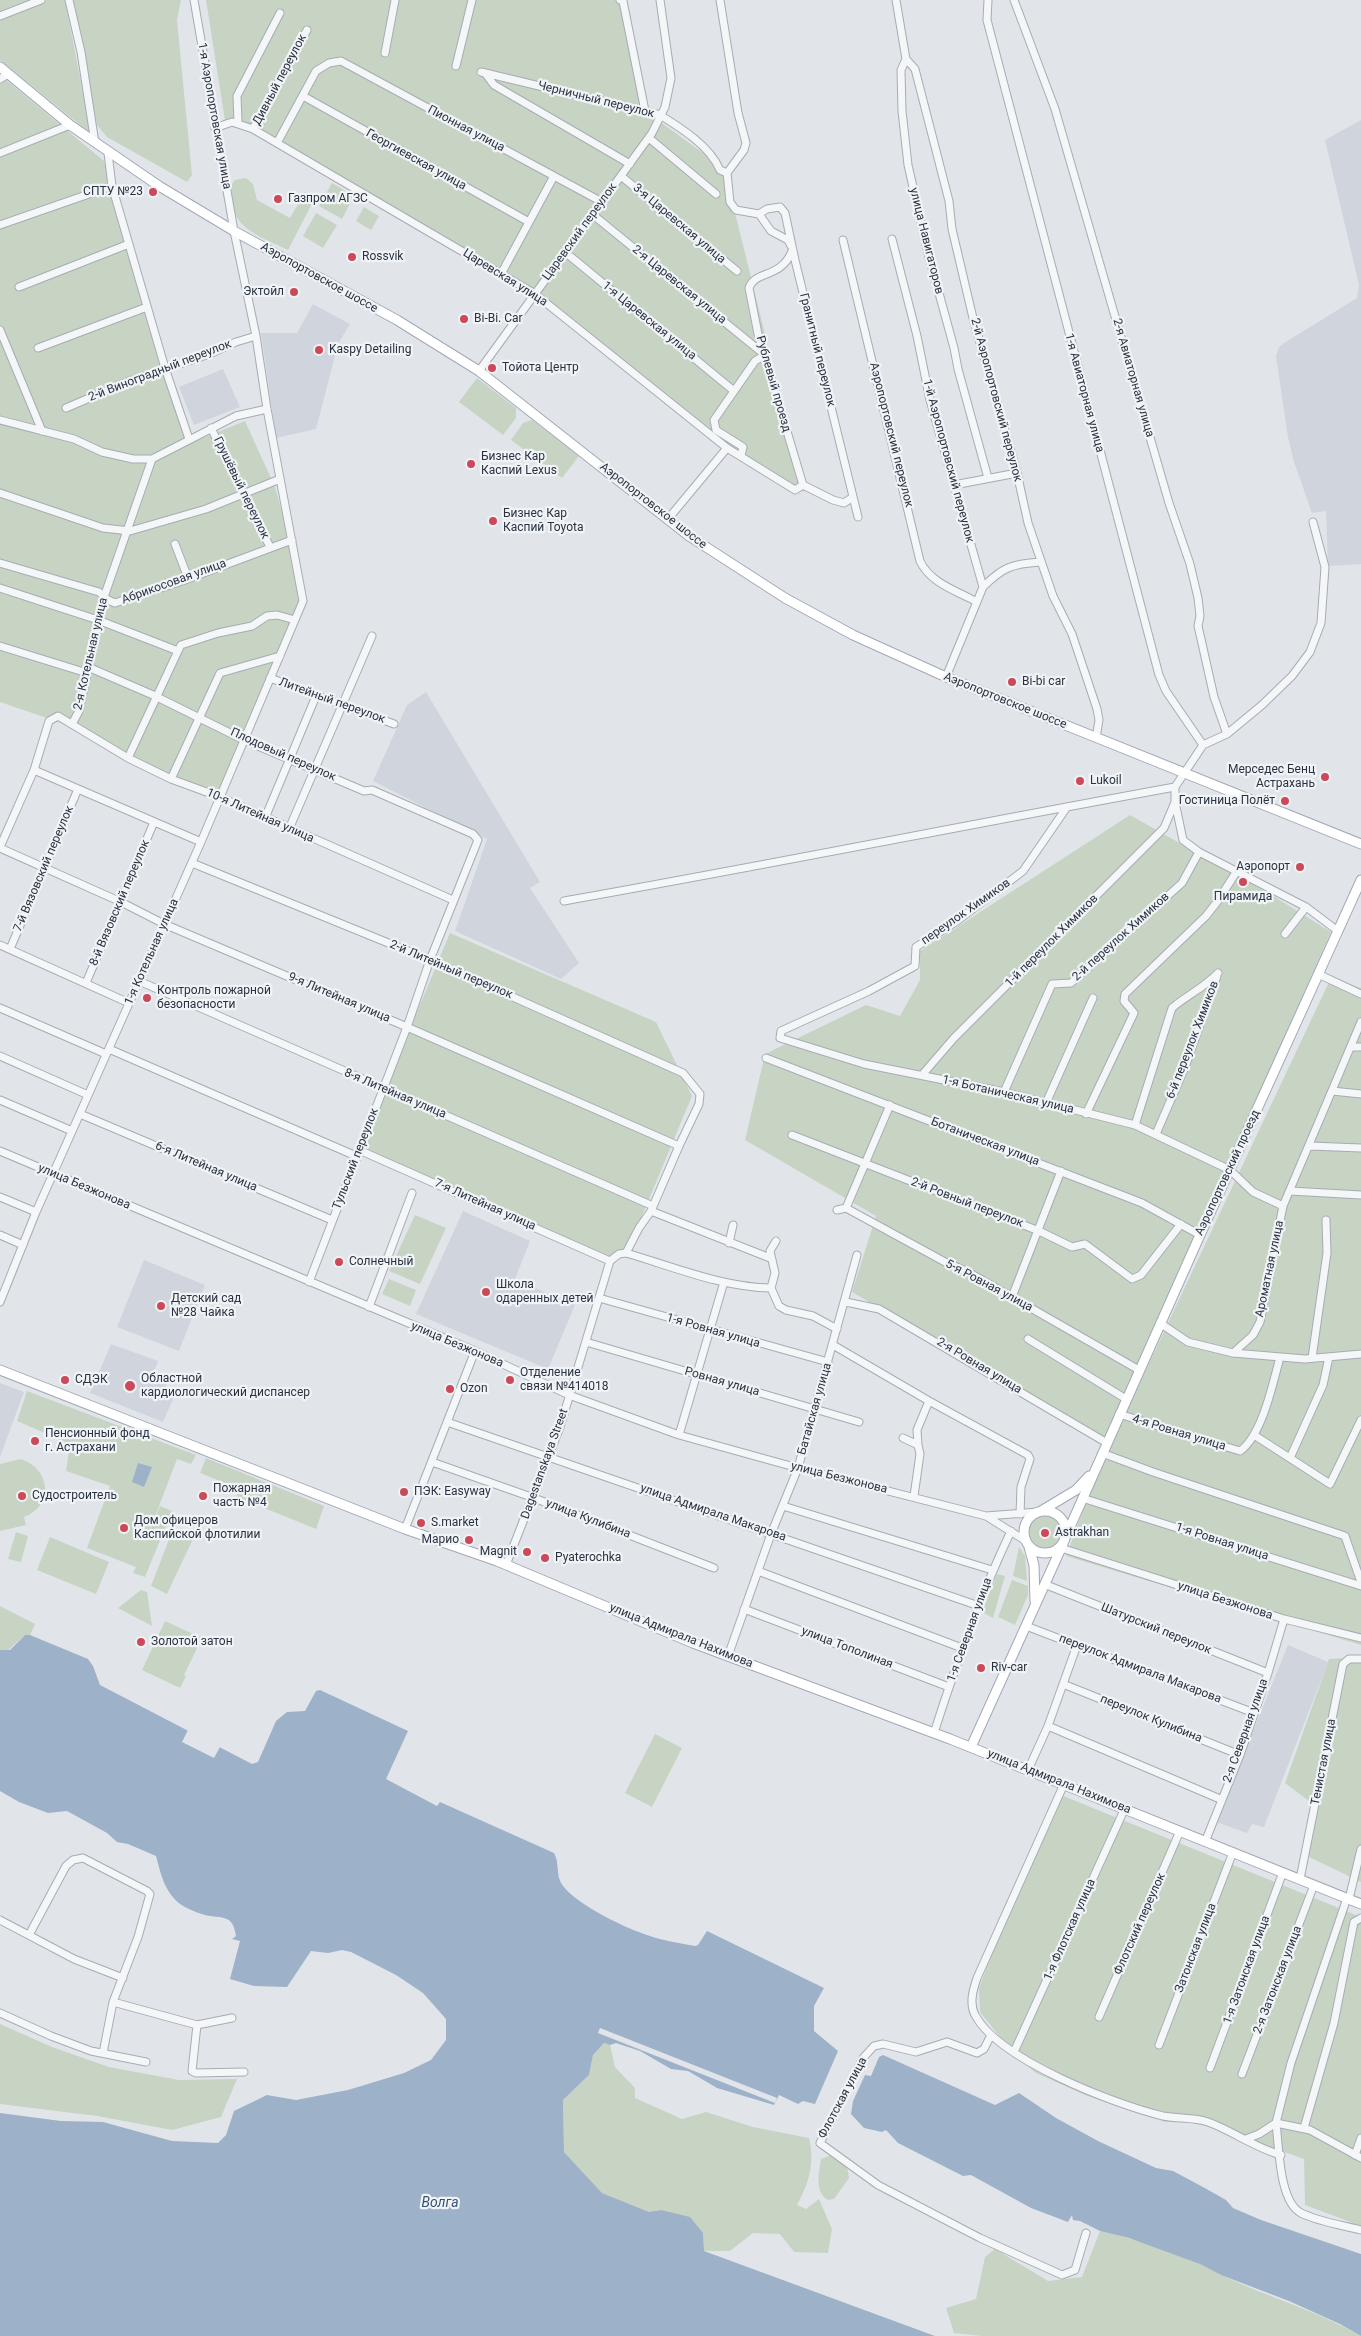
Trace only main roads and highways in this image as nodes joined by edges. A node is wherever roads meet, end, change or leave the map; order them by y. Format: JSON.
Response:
{"nodes":[{"id":1,"x":0,"y":67,"type":"edge"},
{"id":2,"x":4,"y":77,"type":"edge"},
{"id":3,"x":1361,"y":844,"type":"edge"},
{"id":4,"x":1361,"y":880,"type":"edge"},
{"id":5,"x":0,"y":1370,"type":"edge"},
{"id":6,"x":1096,"y":1466,"type":"junction"},
{"id":7,"x":1040,"y":1511,"type":"junction"},
{"id":8,"x":1026,"y":1543,"type":"junction"},
{"id":9,"x":1063,"y":1543,"type":"junction"},
{"id":10,"x":1034,"y":1608,"type":"junction"},
{"id":11,"x":971,"y":1747,"type":"junction"},
{"id":12,"x":1361,"y":1904,"type":"edge"}],
"edges":[{"from":1,"to":2,"type":"main road","name":"Аэропортовское шоссе"},
{"from":2,"to":3,"type":"main road","name":"Аэропортовское шоссе"},
{"from":4,"to":6,"type":"main road","name":"Аэропортовский проезд"},
{"from":5,"to":11,"type":"main road","name":"улица Адмирала Нахимова"},
{"from":6,"to":7,"type":"main road"},
{"from":6,"to":9,"type":"main road"},
{"from":7,"to":8,"type":"main road"},
{"from":7,"to":9,"type":"main road"},
{"from":8,"to":9,"type":"main road"},
{"from":8,"to":10,"type":"main road"},
{"from":9,"to":10,"type":"main road"},
{"from":10,"to":11,"type":"main road"},
{"from":11,"to":12,"type":"main road","name":"улица Адмирала Нахимова"}]}
